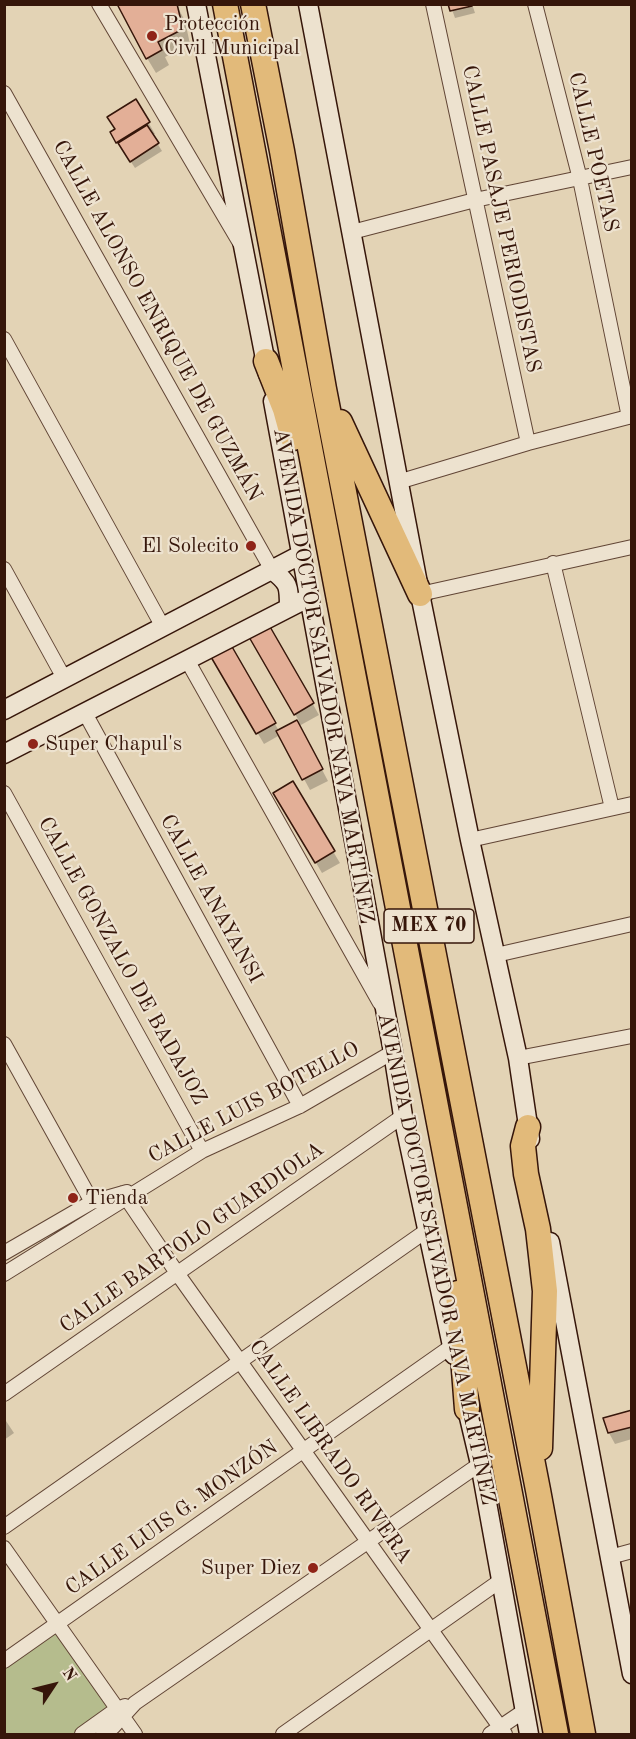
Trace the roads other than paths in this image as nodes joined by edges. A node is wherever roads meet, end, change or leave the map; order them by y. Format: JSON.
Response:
{"nodes":[{"id":1,"x":99,"y":4,"type":"edge"},
{"id":2,"x":196,"y":4,"type":"edge"},
{"id":3,"x":206,"y":4,"type":"edge"},
{"id":4,"x":225,"y":4,"type":"edge"},
{"id":5,"x":253,"y":4,"type":"edge"},
{"id":6,"x":308,"y":4,"type":"edge"},
{"id":7,"x":433,"y":4,"type":"edge"},
{"id":8,"x":535,"y":4,"type":"edge"},
{"id":9,"x":206,"y":56,"type":"junction"},
{"id":10,"x":4,"y":93,"type":"edge"},
{"id":11,"x":632,"y":167,"type":"edge"},
{"id":12,"x":580,"y":179,"type":"junction"},
{"id":13,"x":475,"y":200,"type":"junction"},
{"id":14,"x":352,"y":232,"type":"junction"},
{"id":15,"x":244,"y":250,"type":"junction"},
{"id":16,"x":4,"y":339,"type":"edge"},
{"id":17,"x":266,"y":361,"type":"junction"},
{"id":18,"x":324,"y":389,"type":"junction"},
{"id":19,"x":630,"y":416,"type":"edge"},
{"id":20,"x":528,"y":443,"type":"junction"},
{"id":21,"x":398,"y":482,"type":"junction"},
{"id":22,"x":632,"y":547,"type":"edge"},
{"id":23,"x":300,"y":555,"type":"junction"},
{"id":24,"x":553,"y":563,"type":"junction"},
{"id":25,"x":4,"y":569,"type":"edge"},
{"id":26,"x":272,"y":570,"type":"junction"},
{"id":27,"x":420,"y":594,"type":"junction"},
{"id":28,"x":308,"y":598,"type":"junction"},
{"id":29,"x":289,"y":608,"type":"junction"},
{"id":30,"x":340,"y":609,"type":"junction"},
{"id":31,"x":163,"y":627,"type":"junction"},
{"id":32,"x":187,"y":660,"type":"junction"},
{"id":33,"x":64,"y":678,"type":"junction"},
{"id":34,"x":4,"y":710,"type":"edge"},
{"id":35,"x":85,"y":712,"type":"junction"},
{"id":36,"x":4,"y":754,"type":"edge"},
{"id":37,"x":4,"y":793,"type":"edge"},
{"id":38,"x":632,"y":804,"type":"edge"},
{"id":39,"x":612,"y":808,"type":"junction"},
{"id":40,"x":470,"y":840,"type":"junction"},
{"id":41,"x":632,"y":924,"type":"edge"},
{"id":42,"x":496,"y":955,"type":"junction"},
{"id":43,"x":386,"y":1013,"type":"junction"},
{"id":44,"x":632,"y":1036,"type":"edge"},
{"id":45,"x":4,"y":1044,"type":"edge"},
{"id":46,"x":393,"y":1052,"type":"junction"},
{"id":47,"x":518,"y":1058,"type":"junction"},
{"id":48,"x":300,"y":1106,"type":"junction"},
{"id":49,"x":403,"y":1116,"type":"junction"},
{"id":50,"x":528,"y":1127,"type":"junction"},
{"id":51,"x":202,"y":1150,"type":"junction"},
{"id":52,"x":128,"y":1194,"type":"junction"},
{"id":53,"x":92,"y":1202,"type":"junction"},
{"id":54,"x":426,"y":1231,"type":"junction"},
{"id":55,"x":459,"y":1231,"type":"junction"},
{"id":56,"x":4,"y":1253,"type":"edge"},
{"id":57,"x":177,"y":1273,"type":"junction"},
{"id":58,"x":4,"y":1274,"type":"edge"},
{"id":59,"x":452,"y":1346,"type":"junction"},
{"id":60,"x":240,"y":1362,"type":"junction"},
{"id":61,"x":4,"y":1394,"type":"edge"},
{"id":62,"x":467,"y":1409,"type":"junction"},
{"id":63,"x":303,"y":1451,"type":"junction"},
{"id":64,"x":480,"y":1464,"type":"junction"},
{"id":65,"x":538,"y":1490,"type":"junction"},
{"id":66,"x":4,"y":1527,"type":"edge"},
{"id":67,"x":369,"y":1543,"type":"junction"},
{"id":68,"x":4,"y":1548,"type":"edge"},
{"id":69,"x":632,"y":1551,"type":"edge"},
{"id":70,"x":610,"y":1557,"type":"junction"},
{"id":71,"x":500,"y":1581,"type":"junction"},
{"id":72,"x":57,"y":1624,"type":"junction"},
{"id":73,"x":430,"y":1631,"type":"junction"},
{"id":74,"x":630,"y":1654,"type":"edge"},
{"id":75,"x":4,"y":1661,"type":"edge"},
{"id":76,"x":632,"y":1674,"type":"edge"},
{"id":77,"x":524,"y":1711,"type":"junction"},
{"id":78,"x":120,"y":1713,"type":"junction"},
{"id":79,"x":498,"y":1732,"type":"edge"},
{"id":80,"x":82,"y":1734,"type":"edge"},
{"id":81,"x":103,"y":1734,"type":"edge"},
{"id":82,"x":135,"y":1734,"type":"edge"},
{"id":83,"x":283,"y":1734,"type":"edge"},
{"id":84,"x":529,"y":1734,"type":"edge"},
{"id":85,"x":556,"y":1734,"type":"edge"},
{"id":86,"x":583,"y":1734,"type":"edge"}],
"edges":[{"from":1,"to":15,"type":"street"},
{"from":2,"to":9,"type":"main road","name":"AVENIDA DOCTOR SALVADOR NAVA MARTÍNEZ"},
{"from":3,"to":9,"type":"main road"},
{"from":4,"to":30,"type":"highway","name":"AVENIDA DOCTOR SALVADOR NAVA MARTÍNEZ","number":"MEX 70"},
{"from":5,"to":18,"type":"highway","number":"MEX 70"},
{"from":6,"to":14,"type":"main road"},
{"from":7,"to":13,"type":"street","name":"CALLE PASAJE PERIODISTAS"},
{"from":8,"to":12,"type":"street","name":"CALLE POETAS"},
{"from":9,"to":15,"type":"main road","name":"AVENIDA DOCTOR SALVADOR NAVA MARTÍNEZ"},
{"from":10,"to":26,"type":"street","name":"CALLE ALONSO ENRIQUE DE GUZMÁN"},
{"from":11,"to":12,"type":"street"},
{"from":12,"to":13,"type":"street"},
{"from":12,"to":19,"type":"street","name":"CALLE POETAS"},
{"from":13,"to":14,"type":"street"},
{"from":13,"to":20,"type":"street","name":"CALLE PASAJE PERIODISTAS"},
{"from":14,"to":21,"type":"main road"},
{"from":15,"to":17,"type":"main road","name":"AVENIDA DOCTOR SALVADOR NAVA MARTÍNEZ"},
{"from":16,"to":31,"type":"street"},
{"from":17,"to":23,"type":"main road","name":"AVENIDA DOCTOR SALVADOR NAVA MARTÍNEZ"},
{"from":17,"to":30,"type":"highway"},
{"from":18,"to":27,"type":"highway"},
{"from":18,"to":65,"type":"highway","number":"MEX 70"},
{"from":19,"to":20,"type":"street"},
{"from":20,"to":21,"type":"street"},
{"from":21,"to":27,"type":"main road"},
{"from":22,"to":24,"type":"street"},
{"from":23,"to":26,"type":"main road"},
{"from":23,"to":28,"type":"main road","name":"AVENIDA DOCTOR SALVADOR NAVA MARTÍNEZ"},
{"from":24,"to":27,"type":"street"},
{"from":24,"to":39,"type":"street"},
{"from":25,"to":33,"type":"street"},
{"from":26,"to":29,"type":"main road"},
{"from":26,"to":31,"type":"main road"},
{"from":27,"to":40,"type":"main road"},
{"from":28,"to":29,"type":"main road"},
{"from":28,"to":43,"type":"main road","name":"AVENIDA DOCTOR SALVADOR NAVA MARTÍNEZ"},
{"from":29,"to":32,"type":"main road"},
{"from":30,"to":55,"type":"highway","name":"AVENIDA DOCTOR SALVADOR NAVA MARTÍNEZ","number":"MEX 70"},
{"from":31,"to":33,"type":"main road"},
{"from":32,"to":35,"type":"main road"},
{"from":32,"to":43,"type":"street"},
{"from":33,"to":34,"type":"main road"},
{"from":35,"to":36,"type":"main road"},
{"from":35,"to":48,"type":"street","name":"CALLE ANAYANSI"},
{"from":37,"to":51,"type":"street","name":"CALLE GONZALO DE BADAJOZ"},
{"from":38,"to":39,"type":"street"},
{"from":39,"to":40,"type":"street"},
{"from":40,"to":42,"type":"main road"},
{"from":41,"to":42,"type":"street"},
{"from":42,"to":47,"type":"main road"},
{"from":43,"to":46,"type":"main road","name":"AVENIDA DOCTOR SALVADOR NAVA MARTÍNEZ"},
{"from":44,"to":47,"type":"street"},
{"from":45,"to":53,"type":"street"},
{"from":46,"to":48,"type":"street","name":"CALLE LUIS BOTELLO"},
{"from":46,"to":49,"type":"main road","name":"AVENIDA DOCTOR SALVADOR NAVA MARTÍNEZ"},
{"from":47,"to":50,"type":"main road"},
{"from":48,"to":51,"type":"street","name":"CALLE LUIS BOTELLO"},
{"from":49,"to":54,"type":"main road","name":"AVENIDA DOCTOR SALVADOR NAVA MARTÍNEZ"},
{"from":49,"to":57,"type":"street","name":"CALLE BARTOLO GUARDIOLA"},
{"from":50,"to":65,"type":"highway"},
{"from":50,"to":70,"type":"main road"},
{"from":51,"to":52,"type":"street","name":"CALLE LUIS BOTELLO"},
{"from":52,"to":53,"type":"street","name":"CALLE LUIS BOTELLO"},
{"from":52,"to":57,"type":"street","name":"CALLE LIBRADO RIVERA"},
{"from":52,"to":58,"type":"street","name":"CALLE LUIS BOTELLO"},
{"from":53,"to":56,"type":"street","name":"CALLE LUIS BOTELLO"},
{"from":54,"to":59,"type":"main road","name":"AVENIDA DOCTOR SALVADOR NAVA MARTÍNEZ"},
{"from":54,"to":60,"type":"street"},
{"from":55,"to":62,"type":"highway"},
{"from":55,"to":85,"type":"highway","name":"AVENIDA DOCTOR SALVADOR NAVA MARTÍNEZ","number":"MEX 70"},
{"from":57,"to":60,"type":"street","name":"CALLE LIBRADO RIVERA"},
{"from":57,"to":61,"type":"street","name":"CALLE BARTOLO GUARDIOLA"},
{"from":59,"to":62,"type":"main road","name":"AVENIDA DOCTOR SALVADOR NAVA MARTÍNEZ"},
{"from":59,"to":63,"type":"street","name":"CALLE LUIS G. MONZÓN"},
{"from":60,"to":63,"type":"street","name":"CALLE LIBRADO RIVERA"},
{"from":60,"to":66,"type":"street"},
{"from":62,"to":64,"type":"main road","name":"AVENIDA DOCTOR SALVADOR NAVA MARTÍNEZ"},
{"from":63,"to":67,"type":"street","name":"CALLE LIBRADO RIVERA"},
{"from":63,"to":72,"type":"street","name":"CALLE LUIS G. MONZÓN"},
{"from":64,"to":67,"type":"street"},
{"from":64,"to":71,"type":"main road","name":"AVENIDA DOCTOR SALVADOR NAVA MARTÍNEZ"},
{"from":65,"to":86,"type":"highway","number":"MEX 70"},
{"from":67,"to":73,"type":"street","name":"CALLE LIBRADO RIVERA"},
{"from":67,"to":78,"type":"street"},
{"from":68,"to":72,"type":"street"},
{"from":69,"to":70,"type":"street"},
{"from":70,"to":74,"type":"main road"},
{"from":71,"to":73,"type":"street"},
{"from":71,"to":77,"type":"main road","name":"AVENIDA DOCTOR SALVADOR NAVA MARTÍNEZ"},
{"from":72,"to":75,"type":"street","name":"CALLE LUIS G. MONZÓN"},
{"from":72,"to":78,"type":"street"},
{"from":73,"to":79,"type":"street","name":"CALLE LIBRADO RIVERA"},
{"from":73,"to":83,"type":"street"},
{"from":74,"to":76,"type":"main road"},
{"from":77,"to":79,"type":"street"},
{"from":77,"to":84,"type":"main road","name":"AVENIDA DOCTOR SALVADOR NAVA MARTÍNEZ"},
{"from":78,"to":80,"type":"street"},
{"from":78,"to":81,"type":"street"},
{"from":78,"to":82,"type":"street"}]}
